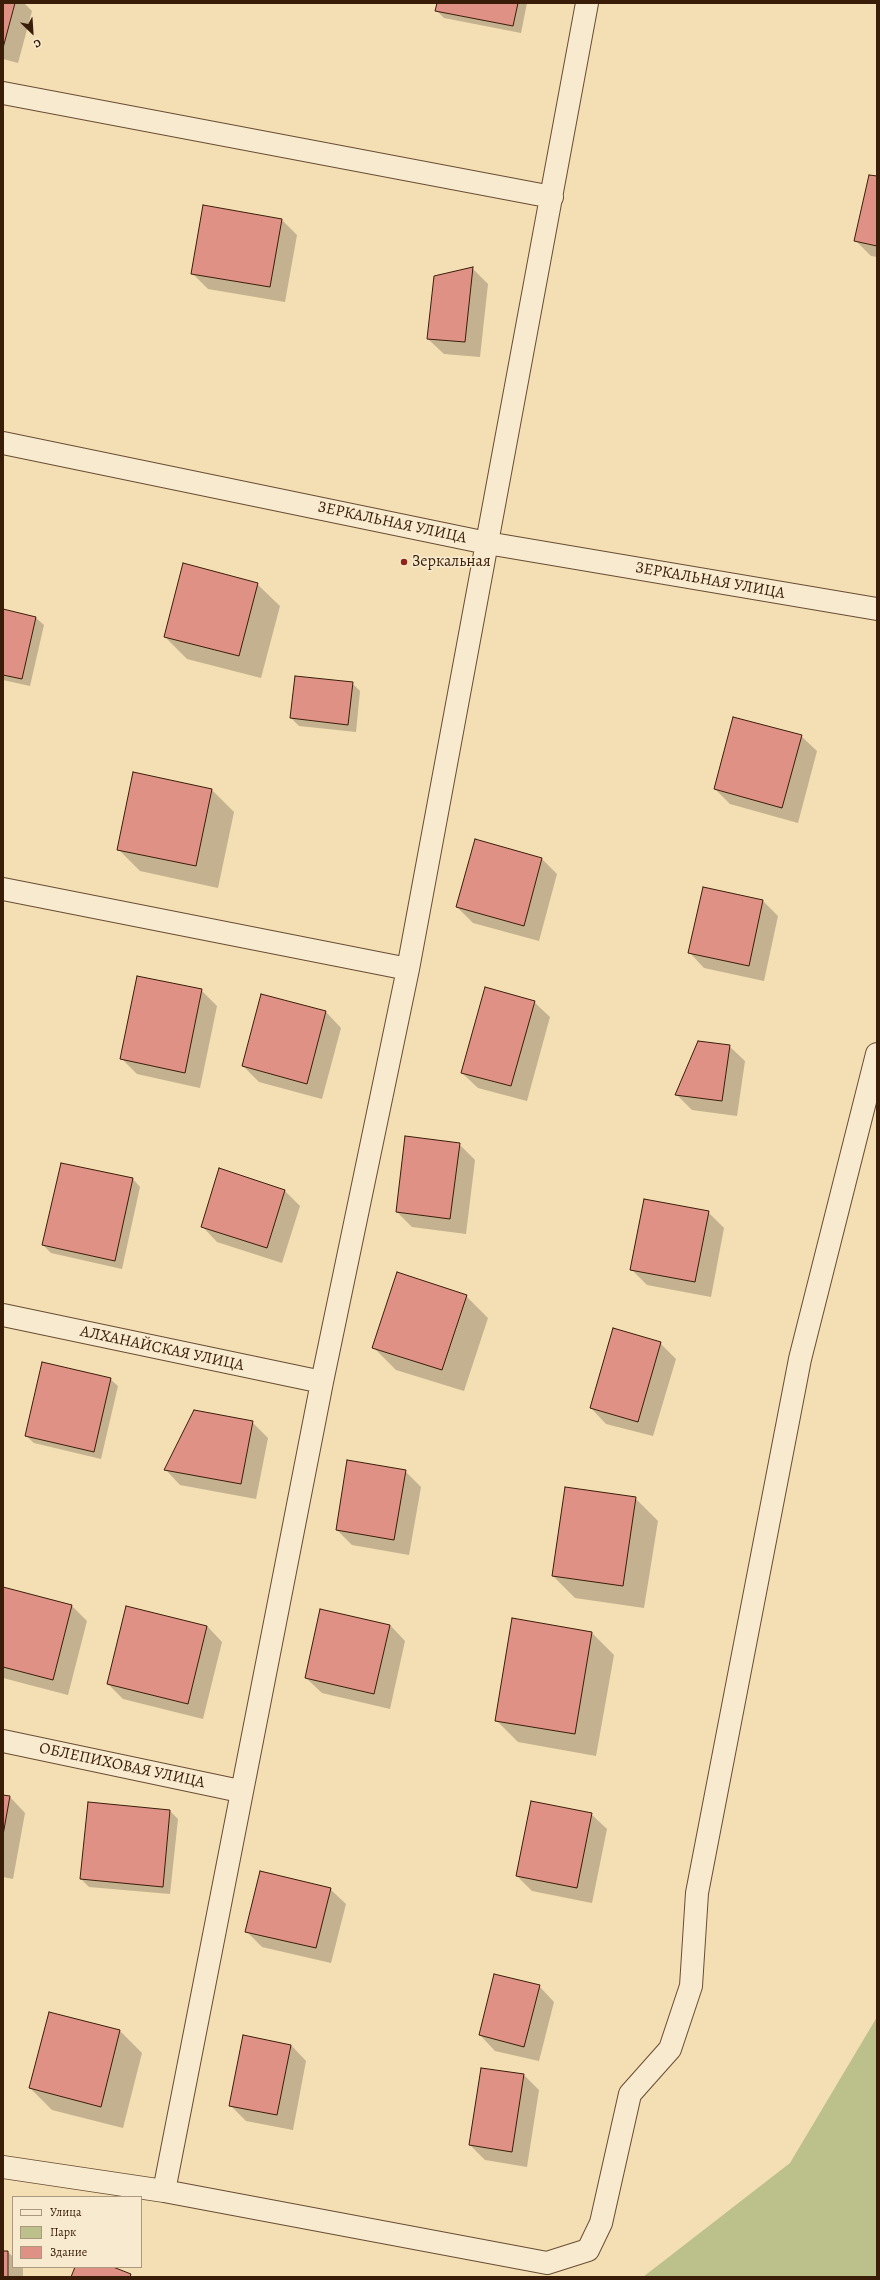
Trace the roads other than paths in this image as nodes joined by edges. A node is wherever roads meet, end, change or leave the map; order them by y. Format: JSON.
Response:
{"nodes":[{"id":1,"x":587,"y":3,"type":"edge"},
{"id":2,"x":3,"y":93,"type":"edge"},
{"id":3,"x":552,"y":197,"type":"junction"},
{"id":4,"x":3,"y":443,"type":"edge"},
{"id":5,"x":487,"y":543,"type":"junction"},
{"id":6,"x":877,"y":609,"type":"edge"},
{"id":7,"x":3,"y":889,"type":"edge"},
{"id":8,"x":408,"y":969,"type":"junction"},
{"id":9,"x":877,"y":1054,"type":"edge"},
{"id":10,"x":3,"y":1315,"type":"edge"},
{"id":11,"x":322,"y":1382,"type":"junction"},
{"id":12,"x":3,"y":1741,"type":"edge"},
{"id":13,"x":240,"y":1790,"type":"junction"},
{"id":14,"x":3,"y":2167,"type":"edge"},
{"id":15,"x":164,"y":2191,"type":"junction"}],
"edges":[{"from":1,"to":3,"type":"street"},
{"from":2,"to":3,"type":"street"},
{"from":3,"to":5,"type":"street"},
{"from":4,"to":5,"type":"street","name":"ЗЕРКАЛЬНАЯ УЛИЦА"},
{"from":5,"to":6,"type":"street","name":"ЗЕРКАЛЬНАЯ УЛИЦА"},
{"from":5,"to":8,"type":"street"},
{"from":7,"to":8,"type":"street"},
{"from":8,"to":11,"type":"street"},
{"from":9,"to":15,"type":"street"},
{"from":10,"to":11,"type":"street","name":"АЛХАНАЙСКАЯ УЛИЦА"},
{"from":11,"to":13,"type":"street"},
{"from":12,"to":13,"type":"street","name":"ОБЛЕПИХОВАЯ УЛИЦА"},
{"from":13,"to":15,"type":"street"},
{"from":14,"to":15,"type":"street"}]}
